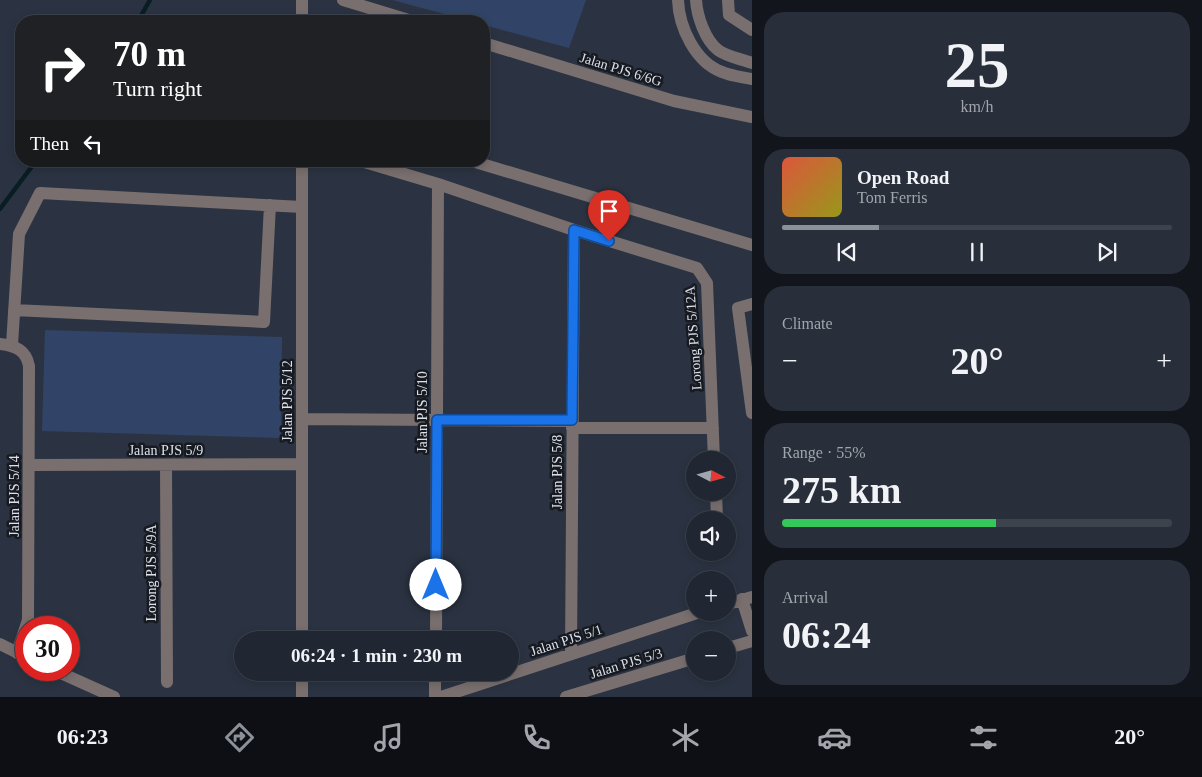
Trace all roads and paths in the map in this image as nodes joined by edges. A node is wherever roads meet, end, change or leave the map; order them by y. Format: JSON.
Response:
{"nodes":[{"id":1,"x":302,"y":0,"type":"edge"},
{"id":2,"x":342,"y":0,"type":"edge"},
{"id":3,"x":678,"y":0,"type":"edge"},
{"id":4,"x":696,"y":0,"type":"edge"},
{"id":5,"x":728,"y":0,"type":"edge"},
{"id":6,"x":302,"y":15,"type":"edge"},
{"id":7,"x":392,"y":15,"type":"edge"},
{"id":8,"x":752,"y":30,"type":"edge"},
{"id":9,"x":490,"y":45,"type":"edge"},
{"id":10,"x":752,"y":63,"type":"edge"},
{"id":11,"x":752,"y":79,"type":"edge"},
{"id":12,"x":752,"y":117,"type":"edge"},
{"id":13,"x":490,"y":166,"type":"edge"},
{"id":14,"x":302,"y":167,"type":"edge"},
{"id":15,"x":381,"y":167,"type":"edge"},
{"id":16,"x":438,"y":184,"type":"junction"},
{"id":17,"x":270,"y":205,"type":"junction"},
{"id":18,"x":302,"y":207,"type":"junction"},
{"id":19,"x":574,"y":230,"type":"junction"},
{"id":20,"x":752,"y":245,"type":"edge"},
{"id":21,"x":752,"y":304,"type":"edge"},
{"id":22,"x":14,"y":310,"type":"junction"},
{"id":23,"x":6,"y":345,"type":"edge"},
{"id":24,"x":752,"y":413,"type":"edge"},
{"id":25,"x":302,"y":419,"type":"junction"},
{"id":26,"x":437,"y":420,"type":"junction"},
{"id":27,"x":572,"y":424,"type":"junction"},
{"id":28,"x":713,"y":428,"type":"junction"},
{"id":29,"x":714,"y":451,"type":"edge"},
{"id":30,"x":302,"y":464,"type":"junction"},
{"id":31,"x":29,"y":465,"type":"junction"},
{"id":32,"x":166,"y":465,"type":"junction"},
{"id":33,"x":747,"y":598,"type":"edge"},
{"id":34,"x":28,"y":616,"type":"edge"},
{"id":35,"x":686,"y":617,"type":"edge"},
{"id":36,"x":302,"y":631,"type":"edge"},
{"id":37,"x":436,"y":631,"type":"edge"},
{"id":38,"x":752,"y":632,"type":"edge"},
{"id":39,"x":752,"y":641,"type":"edge"},
{"id":40,"x":0,"y":644,"type":"edge"},
{"id":41,"x":736,"y":646,"type":"edge"},
{"id":42,"x":15,"y":652,"type":"edge"},
{"id":43,"x":571,"y":654,"type":"junction"},
{"id":44,"x":686,"y":661,"type":"edge"},
{"id":45,"x":78,"y":681,"type":"edge"},
{"id":46,"x":302,"y":681,"type":"edge"},
{"id":47,"x":435,"y":681,"type":"edge"},
{"id":48,"x":167,"y":682,"type":"dead end"},
{"id":49,"x":573,"y":696,"type":"edge"},
{"id":50,"x":114,"y":697,"type":"edge"},
{"id":51,"x":302,"y":697,"type":"edge"},
{"id":52,"x":435,"y":697,"type":"edge"},
{"id":53,"x":441,"y":697,"type":"edge"}],
"edges":[{"from":1,"to":6,"type":"street"},
{"from":2,"to":7,"type":"street"},
{"from":3,"to":11,"type":"street"},
{"from":4,"to":10,"type":"street"},
{"from":5,"to":8,"type":"street"},
{"from":9,"to":12,"type":"street","name":"Jalan PJS 6/6G"},
{"from":13,"to":20,"type":"street"},
{"from":14,"to":18,"type":"street","name":"Jalan PJS 5/12"},
{"from":15,"to":16,"type":"street","name":"Lorong PJS 5/12A"},
{"from":16,"to":19,"type":"street","name":"Lorong PJS 5/12A"},
{"from":16,"to":26,"type":"street","name":"Jalan PJS 5/10"},
{"from":17,"to":18,"type":"street"},
{"from":17,"to":22,"type":"street"},
{"from":17,"to":22,"type":"street"},
{"from":18,"to":25,"type":"street","name":"Jalan PJS 5/12"},
{"from":19,"to":27,"type":"street","name":"Jalan PJS 5/8"},
{"from":19,"to":28,"type":"street","name":"Lorong PJS 5/12A"},
{"from":21,"to":24,"type":"street"},
{"from":22,"to":23,"type":"street"},
{"from":23,"to":31,"type":"street","name":"Jalan PJS 5/14"},
{"from":25,"to":26,"type":"street"},
{"from":25,"to":30,"type":"street","name":"Jalan PJS 5/12"},
{"from":26,"to":27,"type":"street"},
{"from":26,"to":37,"type":"street","name":"Jalan PJS 5/10"},
{"from":27,"to":28,"type":"street"},
{"from":27,"to":43,"type":"street","name":"Jalan PJS 5/8"},
{"from":28,"to":29,"type":"street","name":"Lorong PJS 5/12A"},
{"from":30,"to":32,"type":"street","name":"Jalan PJS 5/9"},
{"from":30,"to":36,"type":"street","name":"Jalan PJS 5/12"},
{"from":31,"to":32,"type":"street","name":"Jalan PJS 5/9"},
{"from":31,"to":34,"type":"street","name":"Jalan PJS 5/14"},
{"from":32,"to":48,"type":"street","name":"Lorong PJS 5/9A"},
{"from":33,"to":38,"type":"street"},
{"from":35,"to":43,"type":"street","name":"Jalan PJS 5/1"},
{"from":39,"to":41,"type":"street"},
{"from":40,"to":42,"type":"street"},
{"from":43,"to":53,"type":"street","name":"Jalan PJS 5/1"},
{"from":44,"to":49,"type":"street","name":"Jalan PJS 5/3"},
{"from":45,"to":50,"type":"street"},
{"from":46,"to":51,"type":"street"},
{"from":47,"to":52,"type":"street"}]}
